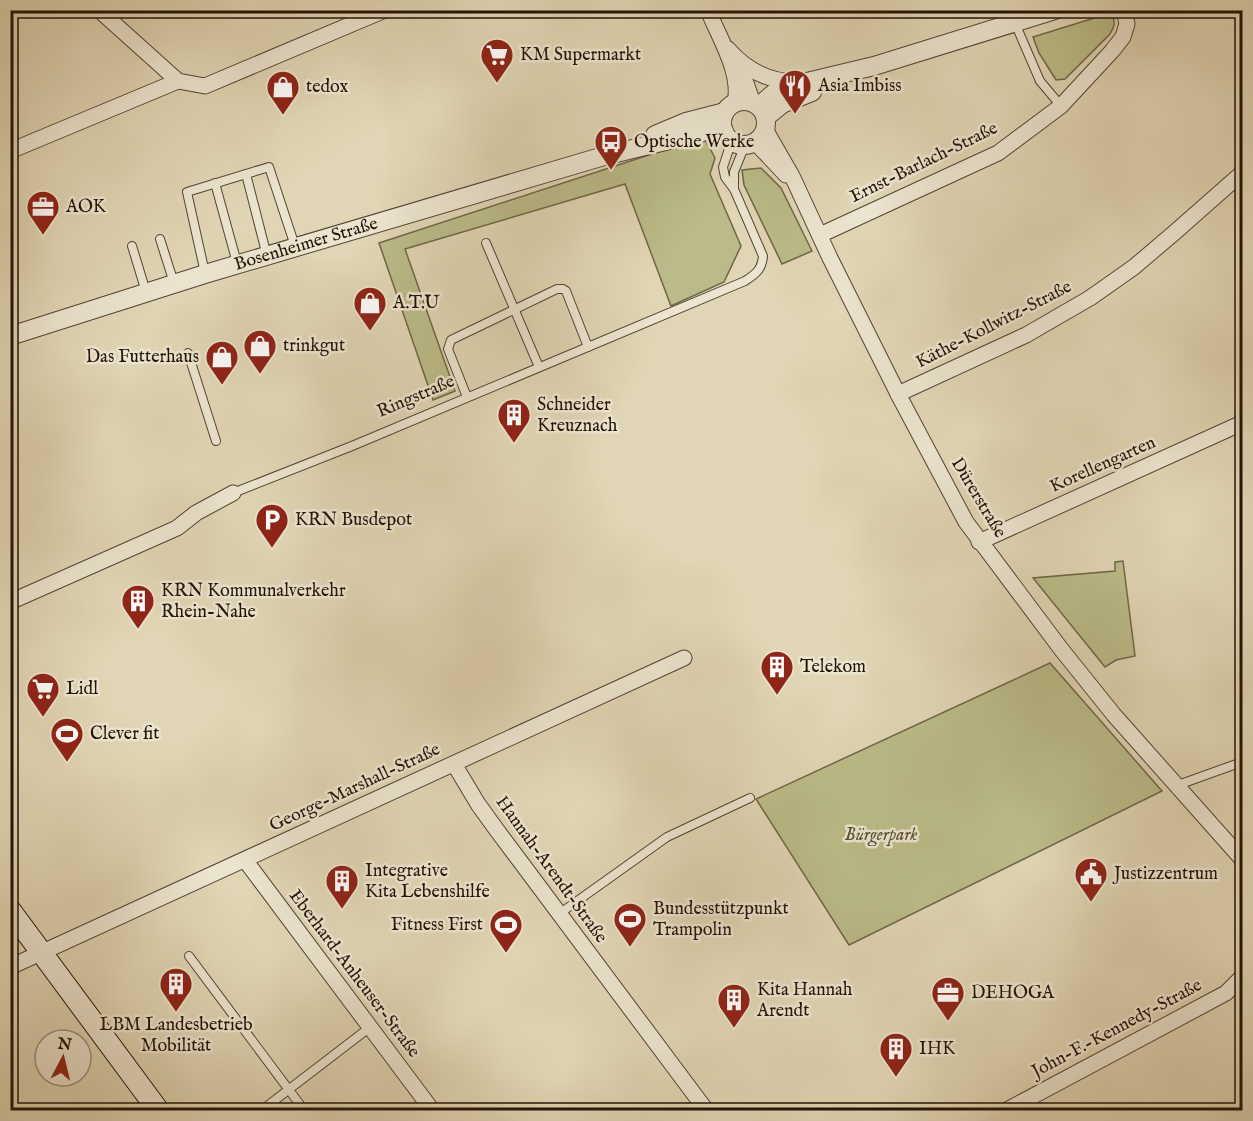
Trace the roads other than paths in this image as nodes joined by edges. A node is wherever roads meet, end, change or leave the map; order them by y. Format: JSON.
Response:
{"nodes":[{"id":1,"x":99,"y":10,"type":"edge"},
{"id":2,"x":385,"y":10,"type":"edge"},
{"id":3,"x":708,"y":10,"type":"edge"},
{"id":4,"x":1055,"y":10,"type":"edge"},
{"id":5,"x":1124,"y":10,"type":"edge"},
{"id":6,"x":1015,"y":23,"type":"junction"},
{"id":7,"x":724,"y":45,"type":"junction"},
{"id":8,"x":736,"y":59,"type":"junction"},
{"id":9,"x":874,"y":66,"type":"junction"},
{"id":10,"x":178,"y":81,"type":"junction"},
{"id":11,"x":807,"y":82,"type":"junction"},
{"id":12,"x":1061,"y":106,"type":"junction"},
{"id":13,"x":730,"y":107,"type":"junction"},
{"id":14,"x":750,"y":126,"type":"junction"},
{"id":15,"x":10,"y":151,"type":"edge"},
{"id":16,"x":604,"y":156,"type":"junction"},
{"id":17,"x":1242,"y":173,"type":"edge"},
{"id":18,"x":246,"y":174,"type":"junction"},
{"id":19,"x":215,"y":183,"type":"junction"},
{"id":20,"x":734,"y":189,"type":"junction"},
{"id":21,"x":820,"y":235,"type":"junction"},
{"id":22,"x":160,"y":239,"type":"dead end"},
{"id":23,"x":486,"y":243,"type":"dead end"},
{"id":24,"x":132,"y":246,"type":"dead end"},
{"id":25,"x":295,"y":247,"type":"junction"},
{"id":26,"x":267,"y":256,"type":"junction"},
{"id":27,"x":237,"y":265,"type":"junction"},
{"id":28,"x":205,"y":274,"type":"junction"},
{"id":29,"x":174,"y":284,"type":"junction"},
{"id":30,"x":147,"y":293,"type":"junction"},
{"id":31,"x":514,"y":309,"type":"junction"},
{"id":32,"x":10,"y":336,"type":"edge"},
{"id":33,"x":588,"y":346,"type":"junction"},
{"id":34,"x":188,"y":353,"type":"dead end"},
{"id":35,"x":539,"y":367,"type":"junction"},
{"id":36,"x":898,"y":394,"type":"junction"},
{"id":37,"x":467,"y":397,"type":"junction"},
{"id":38,"x":1242,"y":423,"type":"edge"},
{"id":39,"x":216,"y":441,"type":"dead end"},
{"id":40,"x":233,"y":493,"type":"joint"},
{"id":41,"x":979,"y":542,"type":"junction"},
{"id":42,"x":10,"y":602,"type":"edge"},
{"id":43,"x":684,"y":658,"type":"dead end"},
{"id":44,"x":1242,"y":762,"type":"edge"},
{"id":45,"x":454,"y":764,"type":"junction"},
{"id":46,"x":1178,"y":785,"type":"junction"},
{"id":47,"x":750,"y":798,"type":"dead end"},
{"id":48,"x":1242,"y":859,"type":"edge"},
{"id":49,"x":245,"y":860,"type":"junction"},
{"id":50,"x":10,"y":910,"type":"edge"},
{"id":51,"x":559,"y":914,"type":"junction"},
{"id":52,"x":42,"y":952,"type":"junction"},
{"id":53,"x":189,"y":956,"type":"dead end"},
{"id":54,"x":10,"y":967,"type":"edge"},
{"id":55,"x":1242,"y":977,"type":"edge"},
{"id":56,"x":369,"y":1029,"type":"junction"},
{"id":57,"x":289,"y":1090,"type":"junction"},
{"id":58,"x":158,"y":1110,"type":"edge"},
{"id":59,"x":262,"y":1110,"type":"edge"},
{"id":60,"x":304,"y":1110,"type":"edge"},
{"id":61,"x":432,"y":1110,"type":"edge"},
{"id":62,"x":706,"y":1110,"type":"edge"},
{"id":63,"x":1007,"y":1110,"type":"edge"}],
"edges":[{"from":1,"to":10,"type":"street"},
{"from":2,"to":10,"type":"street"},
{"from":3,"to":7,"type":"street"},
{"from":4,"to":6,"type":"street","name":"Bosenheimer Straße"},
{"from":5,"to":12,"type":"street","name":"Ernst-Barlach-Straße"},
{"from":6,"to":9,"type":"street","name":"Bosenheimer Straße"},
{"from":6,"to":12,"type":"lane"},
{"from":7,"to":8,"type":"street"},
{"from":7,"to":13,"type":"street"},
{"from":8,"to":11,"type":"street"},
{"from":8,"to":14,"type":"street"},
{"from":9,"to":11,"type":"street","name":"Bosenheimer Straße"},
{"from":9,"to":14,"type":"street","name":"Bosenheimer Straße"},
{"from":10,"to":15,"type":"street"},
{"from":11,"to":14,"type":"street","name":"Bosenheimer Straße"},
{"from":12,"to":21,"type":"street","name":"Ernst-Barlach-Straße"},
{"from":13,"to":14,"type":"street","name":"Bosenheimer Straße"},
{"from":13,"to":14,"type":"street"},
{"from":13,"to":16,"type":"street","name":"Bosenheimer Straße"},
{"from":14,"to":16,"type":"street","name":"Bosenheimer Straße"},
{"from":14,"to":20,"type":"lane"},
{"from":14,"to":20,"type":"lane","name":"Ringstraße"},
{"from":14,"to":21,"type":"street","name":"Dürerstraße"},
{"from":16,"to":25,"type":"street","name":"Bosenheimer Straße"},
{"from":17,"to":36,"type":"street","name":"Käthe-Kollwitz-Straße"},
{"from":18,"to":19,"type":"lane"},
{"from":18,"to":25,"type":"lane"},
{"from":18,"to":26,"type":"lane"},
{"from":19,"to":27,"type":"lane"},
{"from":19,"to":28,"type":"lane"},
{"from":20,"to":33,"type":"lane","name":"Ringstraße"},
{"from":21,"to":36,"type":"street","name":"Dürerstraße"},
{"from":22,"to":29,"type":"lane"},
{"from":23,"to":31,"type":"lane"},
{"from":24,"to":30,"type":"lane"},
{"from":25,"to":26,"type":"street","name":"Bosenheimer Straße"},
{"from":26,"to":27,"type":"street","name":"Bosenheimer Straße"},
{"from":27,"to":28,"type":"street","name":"Bosenheimer Straße"},
{"from":28,"to":29,"type":"street","name":"Bosenheimer Straße"},
{"from":29,"to":30,"type":"street","name":"Bosenheimer Straße"},
{"from":30,"to":32,"type":"street","name":"Bosenheimer Straße"},
{"from":31,"to":33,"type":"lane"},
{"from":31,"to":35,"type":"lane"},
{"from":31,"to":37,"type":"lane"},
{"from":33,"to":35,"type":"lane","name":"Ringstraße"},
{"from":34,"to":39,"type":"lane"},
{"from":35,"to":37,"type":"lane","name":"Ringstraße"},
{"from":36,"to":41,"type":"street","name":"Dürerstraße"},
{"from":37,"to":40,"type":"lane","name":"Ringstraße"},
{"from":38,"to":41,"type":"street","name":"Korellengarten"},
{"from":40,"to":42,"type":"street","name":"Ringstraße"},
{"from":41,"to":46,"type":"street","name":"Dürerstraße"},
{"from":43,"to":45,"type":"street","name":"George-Marshall-Straße"},
{"from":44,"to":46,"type":"lane"},
{"from":45,"to":49,"type":"street","name":"George-Marshall-Straße"},
{"from":45,"to":51,"type":"street","name":"Hannah-Arendt-Straße"},
{"from":46,"to":48,"type":"street","name":"Dürerstraße"},
{"from":47,"to":51,"type":"lane"},
{"from":49,"to":52,"type":"street","name":"George-Marshall-Straße"},
{"from":49,"to":56,"type":"street","name":"Eberhard-Anheuser-Straße"},
{"from":50,"to":52,"type":"main road"},
{"from":51,"to":62,"type":"street","name":"Hannah-Arendt-Straße"},
{"from":52,"to":54,"type":"street","name":"George-Marshall-Straße"},
{"from":52,"to":58,"type":"main road"},
{"from":53,"to":57,"type":"lane"},
{"from":55,"to":63,"type":"street","name":"John-F.-Kennedy-Straße"},
{"from":56,"to":57,"type":"lane"},
{"from":56,"to":61,"type":"street","name":"Eberhard-Anheuser-Straße"},
{"from":57,"to":59,"type":"lane"},
{"from":57,"to":60,"type":"lane"}]}
